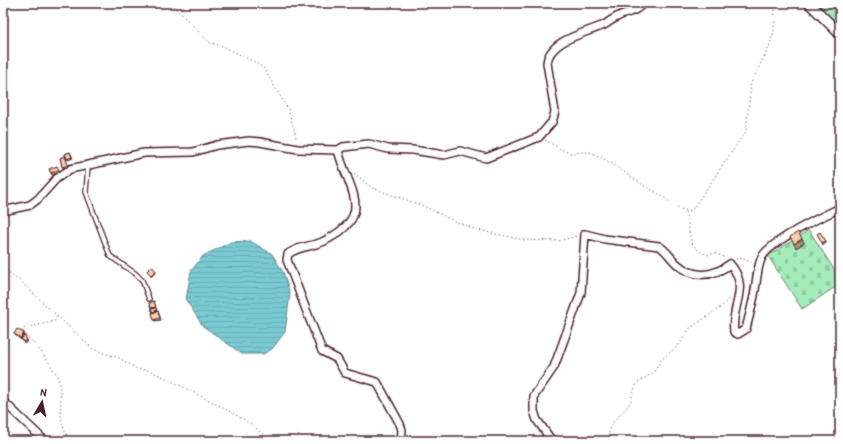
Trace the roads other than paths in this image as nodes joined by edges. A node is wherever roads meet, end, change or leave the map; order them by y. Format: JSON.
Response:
{"nodes":[{"id":1,"x":643,"y":3,"type":"edge"},
{"id":2,"x":809,"y":3,"type":"edge"},
{"id":3,"x":840,"y":34,"type":"edge"},
{"id":4,"x":338,"y":150,"type":"junction"},
{"id":5,"x":88,"y":166,"type":"junction"},
{"id":6,"x":840,"y":208,"type":"edge"},
{"id":7,"x":3,"y":211,"type":"edge"},
{"id":8,"x":148,"y":299,"type":"dead end"},
{"id":9,"x":3,"y":401,"type":"edge"},
{"id":10,"x":45,"y":441,"type":"edge"},
{"id":11,"x":401,"y":441,"type":"edge"},
{"id":12,"x":552,"y":441,"type":"edge"}],
"edges":[{"from":1,"to":4,"type":"street"},
{"from":2,"to":3,"type":"street"},
{"from":4,"to":5,"type":"street"},
{"from":4,"to":11,"type":"street"},
{"from":5,"to":7,"type":"street"},
{"from":5,"to":8,"type":"lane"},
{"from":6,"to":12,"type":"street"},
{"from":9,"to":10,"type":"street"}]}
